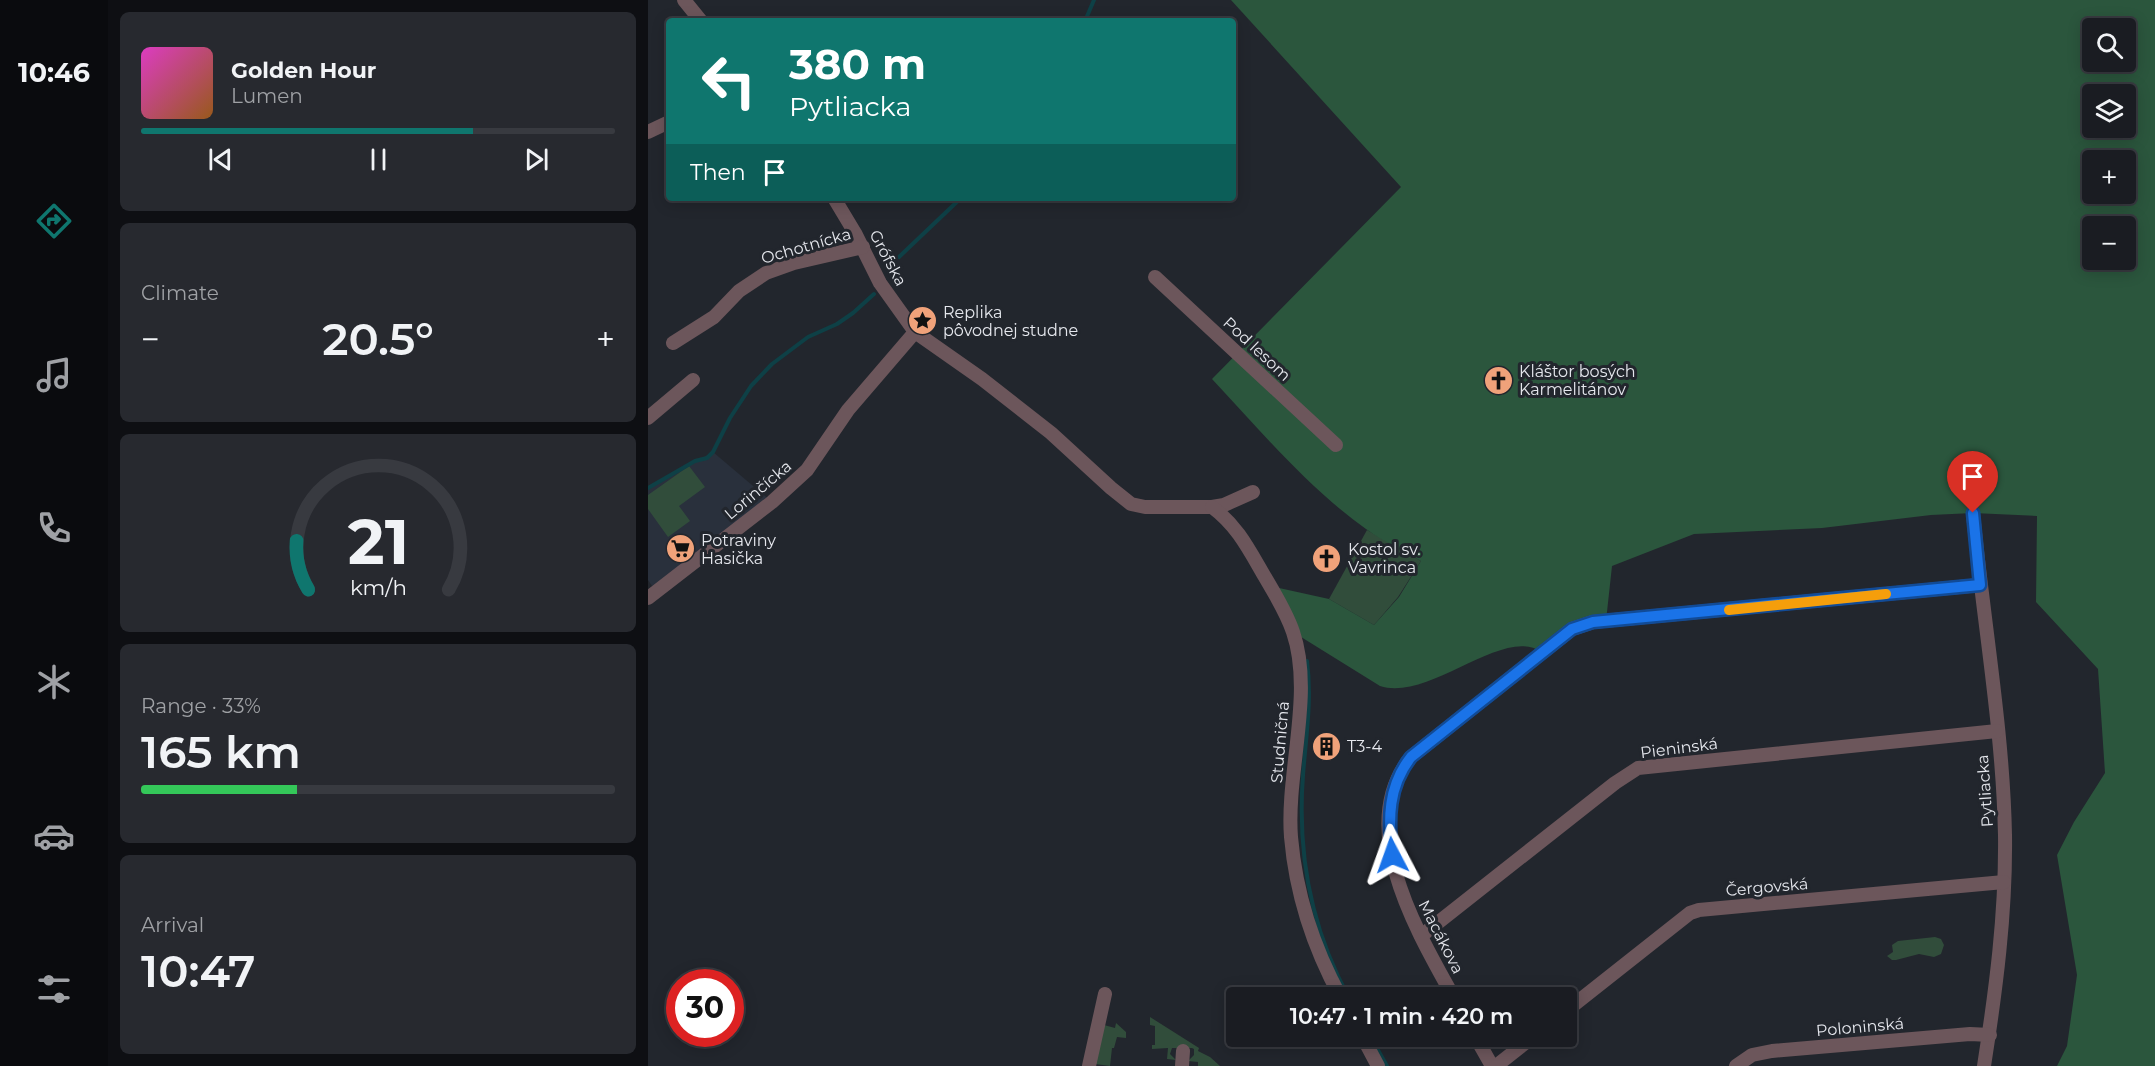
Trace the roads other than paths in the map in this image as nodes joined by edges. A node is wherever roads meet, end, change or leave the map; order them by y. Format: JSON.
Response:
{"nodes":[{"id":1,"x":684,"y":0,"type":"edge"},
{"id":2,"x":699,"y":18,"type":"edge"},
{"id":3,"x":666,"y":123,"type":"edge"},
{"id":4,"x":648,"y":132,"type":"edge"},
{"id":5,"x":836,"y":201,"type":"edge"},
{"id":6,"x":863,"y":247,"type":"junction"},
{"id":7,"x":1155,"y":277,"type":"dead end"},
{"id":8,"x":915,"y":332,"type":"junction"},
{"id":9,"x":673,"y":343,"type":"dead end"},
{"id":10,"x":693,"y":380,"type":"dead end"},
{"id":11,"x":648,"y":418,"type":"edge"},
{"id":12,"x":1336,"y":445,"type":"dead end"},
{"id":13,"x":1253,"y":492,"type":"dead end"},
{"id":14,"x":1212,"y":507,"type":"junction"},
{"id":15,"x":1973,"y":513,"type":"dead end"},
{"id":16,"x":1980,"y":585,"type":"junction"},
{"id":17,"x":648,"y":598,"type":"edge"},
{"id":18,"x":1996,"y":731,"type":"junction"},
{"id":19,"x":2004,"y":882,"type":"junction"},
{"id":20,"x":1421,"y":936,"type":"junction"},
{"id":21,"x":1335,"y":987,"type":"edge"},
{"id":22,"x":1448,"y":987,"type":"edge"},
{"id":23,"x":1105,"y":994,"type":"dead end"},
{"id":24,"x":1577,"y":1002,"type":"edge"},
{"id":25,"x":1990,"y":1035,"type":"junction"},
{"id":26,"x":1368,"y":1047,"type":"edge"},
{"id":27,"x":1482,"y":1047,"type":"edge"},
{"id":28,"x":1519,"y":1047,"type":"edge"},
{"id":29,"x":1183,"y":1051,"type":"dead end"},
{"id":30,"x":1089,"y":1066,"type":"edge"},
{"id":31,"x":1182,"y":1066,"type":"edge"},
{"id":32,"x":1378,"y":1066,"type":"edge"},
{"id":33,"x":1494,"y":1066,"type":"edge"},
{"id":34,"x":1736,"y":1066,"type":"edge"},
{"id":35,"x":1984,"y":1066,"type":"edge"}],
"edges":[{"from":1,"to":2,"type":"street"},
{"from":3,"to":4,"type":"street"},
{"from":5,"to":6,"type":"street","name":"Grófska"},
{"from":6,"to":8,"type":"street","name":"Grófska"},
{"from":6,"to":9,"type":"street","name":"Ochotnícka"},
{"from":7,"to":12,"type":"street","name":"Pod lesom"},
{"from":8,"to":14,"type":"street"},
{"from":8,"to":17,"type":"street","name":"Lorinčícka"},
{"from":10,"to":11,"type":"street"},
{"from":13,"to":14,"type":"street"},
{"from":14,"to":21,"type":"street","name":"Studničná"},
{"from":15,"to":16,"type":"street","name":"Pytliacka"},
{"from":16,"to":18,"type":"street","name":"Pytliacka"},
{"from":16,"to":20,"type":"street","name":"Macákova"},
{"from":18,"to":19,"type":"street","name":"Pytliacka"},
{"from":18,"to":20,"type":"street","name":"Pieninská"},
{"from":19,"to":24,"type":"street","name":"Čergovská"},
{"from":19,"to":25,"type":"street","name":"Pytliacka"},
{"from":20,"to":22,"type":"street","name":"Macákova"},
{"from":23,"to":30,"type":"street"},
{"from":25,"to":34,"type":"street","name":"Poloninská"},
{"from":25,"to":35,"type":"street","name":"Pytliacka"},
{"from":26,"to":32,"type":"street"},
{"from":27,"to":33,"type":"street"},
{"from":28,"to":33,"type":"street"},
{"from":29,"to":31,"type":"street"}]}
